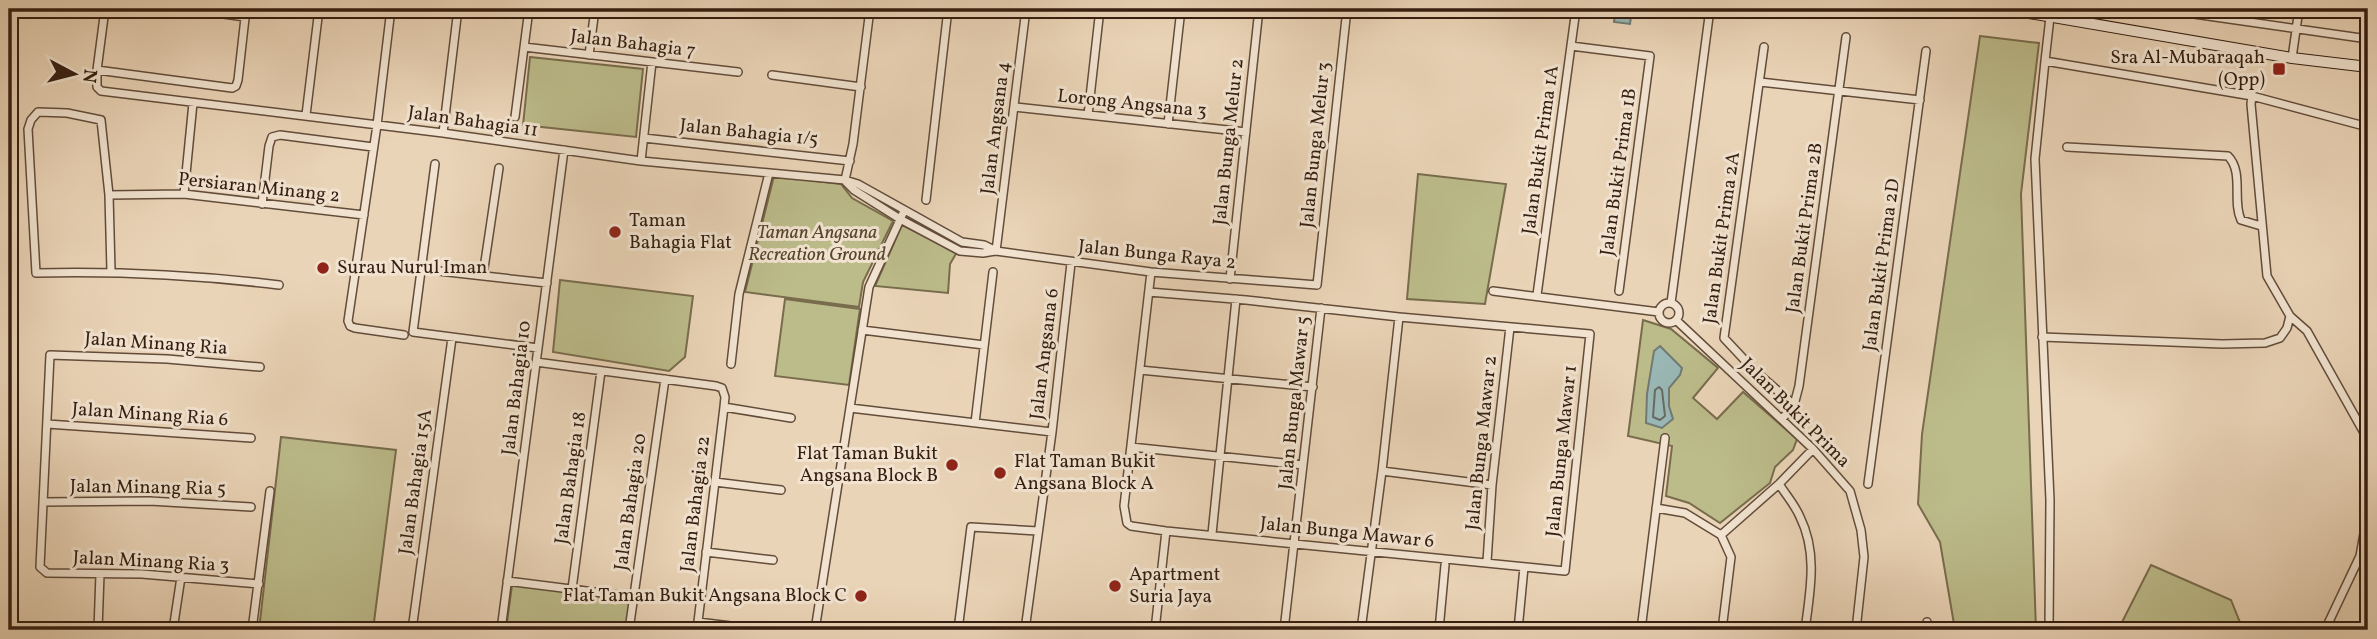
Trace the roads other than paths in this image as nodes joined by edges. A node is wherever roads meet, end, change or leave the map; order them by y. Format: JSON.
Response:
{"nodes":[{"id":1,"x":105,"y":9,"type":"edge"},
{"id":2,"x":188,"y":9,"type":"edge"},
{"id":3,"x":319,"y":9,"type":"edge"},
{"id":4,"x":391,"y":9,"type":"edge"},
{"id":5,"x":458,"y":9,"type":"edge"},
{"id":6,"x":528,"y":9,"type":"edge"},
{"id":7,"x":595,"y":9,"type":"edge"},
{"id":8,"x":828,"y":9,"type":"edge"},
{"id":9,"x":948,"y":9,"type":"edge"},
{"id":10,"x":1026,"y":9,"type":"edge"},
{"id":11,"x":1100,"y":9,"type":"edge"},
{"id":12,"x":1181,"y":9,"type":"edge"},
{"id":13,"x":1259,"y":9,"type":"edge"},
{"id":14,"x":1347,"y":9,"type":"edge"},
{"id":15,"x":1576,"y":9,"type":"edge"},
{"id":16,"x":1710,"y":9,"type":"edge"},
{"id":17,"x":2006,"y":9,"type":"edge"},
{"id":18,"x":2084,"y":9,"type":"edge"},
{"id":19,"x":2159,"y":9,"type":"edge"},
{"id":20,"x":2299,"y":9,"type":"edge"},
{"id":21,"x":870,"y":12,"type":"edge"},
{"id":22,"x":245,"y":13,"type":"edge"},
{"id":23,"x":2050,"y":17,"type":"junction"},
{"id":24,"x":2082,"y":22,"type":"junction"},
{"id":25,"x":2296,"y":30,"type":"junction"},
{"id":26,"x":1846,"y":37,"type":"dead end"},
{"id":27,"x":2368,"y":39,"type":"edge"},
{"id":28,"x":1571,"y":46,"type":"junction"},
{"id":29,"x":524,"y":47,"type":"junction"},
{"id":30,"x":1764,"y":47,"type":"dead end"},
{"id":31,"x":1926,"y":51,"type":"dead end"},
{"id":32,"x":589,"y":54,"type":"junction"},
{"id":33,"x":2292,"y":58,"type":"junction"},
{"id":34,"x":2045,"y":61,"type":"junction"},
{"id":35,"x":652,"y":62,"type":"junction"},
{"id":36,"x":2368,"y":67,"type":"edge"},
{"id":37,"x":97,"y":70,"type":"junction"},
{"id":38,"x":738,"y":72,"type":"dead end"},
{"id":39,"x":772,"y":75,"type":"dead end"},
{"id":40,"x":1760,"y":82,"type":"junction"},
{"id":41,"x":860,"y":87,"type":"junction"},
{"id":42,"x":1840,"y":91,"type":"junction"},
{"id":43,"x":2252,"y":96,"type":"junction"},
{"id":44,"x":1920,"y":100,"type":"junction"},
{"id":45,"x":193,"y":103,"type":"junction"},
{"id":46,"x":1015,"y":107,"type":"junction"},
{"id":47,"x":306,"y":115,"type":"junction"},
{"id":48,"x":1088,"y":115,"type":"junction"},
{"id":49,"x":515,"y":117,"type":"dead end"},
{"id":50,"x":1168,"y":124,"type":"junction"},
{"id":51,"x":377,"y":125,"type":"junction"},
{"id":52,"x":2368,"y":127,"type":"edge"},
{"id":53,"x":443,"y":132,"type":"junction"},
{"id":54,"x":1246,"y":132,"type":"junction"},
{"id":55,"x":644,"y":138,"type":"junction"},
{"id":56,"x":373,"y":147,"type":"junction"},
{"id":57,"x":2067,"y":147,"type":"dead end"},
{"id":58,"x":564,"y":150,"type":"junction"},
{"id":59,"x":641,"y":161,"type":"junction"},
{"id":60,"x":850,"y":161,"type":"junction"},
{"id":61,"x":435,"y":164,"type":"dead end"},
{"id":62,"x":499,"y":168,"type":"dead end"},
{"id":63,"x":769,"y":173,"type":"junction"},
{"id":64,"x":845,"y":180,"type":"junction"},
{"id":65,"x":184,"y":194,"type":"junction"},
{"id":66,"x":109,"y":195,"type":"junction"},
{"id":67,"x":926,"y":200,"type":"dead end"},
{"id":68,"x":262,"y":204,"type":"junction"},
{"id":69,"x":363,"y":215,"type":"junction"},
{"id":70,"x":902,"y":215,"type":"junction"},
{"id":71,"x":2261,"y":226,"type":"junction"},
{"id":72,"x":996,"y":251,"type":"junction"},
{"id":73,"x":1071,"y":263,"type":"junction"},
{"id":74,"x":421,"y":269,"type":"junction"},
{"id":75,"x":111,"y":271,"type":"junction"},
{"id":76,"x":993,"y":272,"type":"dead end"},
{"id":77,"x":1151,"y":272,"type":"junction"},
{"id":78,"x":483,"y":275,"type":"junction"},
{"id":79,"x":1230,"y":279,"type":"junction"},
{"id":80,"x":547,"y":283,"type":"junction"},
{"id":81,"x":279,"y":285,"type":"dead end"},
{"id":82,"x":1317,"y":285,"type":"joint"},
{"id":83,"x":1493,"y":291,"type":"dead end"},
{"id":84,"x":1619,"y":291,"type":"dead end"},
{"id":85,"x":1149,"y":292,"type":"junction"},
{"id":86,"x":1537,"y":295,"type":"junction"},
{"id":87,"x":1236,"y":299,"type":"junction"},
{"id":88,"x":1671,"y":303,"type":"junction"},
{"id":89,"x":1321,"y":308,"type":"junction"},
{"id":90,"x":1659,"y":312,"type":"junction"},
{"id":91,"x":2290,"y":316,"type":"junction"},
{"id":92,"x":1399,"y":317,"type":"junction"},
{"id":93,"x":1676,"y":320,"type":"junction"},
{"id":94,"x":1510,"y":327,"type":"junction"},
{"id":95,"x":862,"y":330,"type":"junction"},
{"id":96,"x":404,"y":335,"type":"dead end"},
{"id":97,"x":2042,"y":337,"type":"junction"},
{"id":98,"x":452,"y":338,"type":"junction"},
{"id":99,"x":984,"y":345,"type":"junction"},
{"id":100,"x":538,"y":348,"type":"junction"},
{"id":101,"x":536,"y":362,"type":"junction"},
{"id":102,"x":731,"y":364,"type":"dead end"},
{"id":103,"x":260,"y":367,"type":"dead end"},
{"id":104,"x":1140,"y":370,"type":"junction"},
{"id":105,"x":601,"y":371,"type":"junction"},
{"id":106,"x":1229,"y":378,"type":"junction"},
{"id":107,"x":665,"y":379,"type":"junction"},
{"id":108,"x":1313,"y":387,"type":"junction"},
{"id":109,"x":1794,"y":405,"type":"junction"},
{"id":110,"x":724,"y":407,"type":"junction"},
{"id":111,"x":850,"y":408,"type":"junction"},
{"id":112,"x":791,"y":418,"type":"dead end"},
{"id":113,"x":1782,"y":419,"type":"junction"},
{"id":114,"x":975,"y":423,"type":"junction"},
{"id":115,"x":47,"y":424,"type":"junction"},
{"id":116,"x":1052,"y":432,"type":"junction"},
{"id":117,"x":251,"y":438,"type":"dead end"},
{"id":118,"x":1665,"y":438,"type":"dead end"},
{"id":119,"x":1131,"y":447,"type":"junction"},
{"id":120,"x":1813,"y":449,"type":"junction"},
{"id":121,"x":1220,"y":457,"type":"junction"},
{"id":122,"x":2368,"y":462,"type":"edge"},
{"id":123,"x":1303,"y":465,"type":"junction"},
{"id":124,"x":1382,"y":471,"type":"junction"},
{"id":125,"x":715,"y":482,"type":"junction"},
{"id":126,"x":1779,"y":484,"type":"junction"},
{"id":127,"x":1868,"y":484,"type":"dead end"},
{"id":128,"x":1492,"y":485,"type":"junction"},
{"id":129,"x":781,"y":490,"type":"dead end"},
{"id":130,"x":270,"y":491,"type":"dead end"},
{"id":131,"x":43,"y":502,"type":"junction"},
{"id":132,"x":251,"y":507,"type":"dead end"},
{"id":133,"x":1656,"y":508,"type":"junction"},
{"id":134,"x":2368,"y":511,"type":"edge"},
{"id":135,"x":1038,"y":531,"type":"junction"},
{"id":136,"x":1166,"y":531,"type":"junction"},
{"id":137,"x":1212,"y":534,"type":"junction"},
{"id":138,"x":1721,"y":535,"type":"junction"},
{"id":139,"x":1294,"y":543,"type":"junction"},
{"id":140,"x":706,"y":552,"type":"junction"},
{"id":141,"x":1371,"y":552,"type":"junction"},
{"id":142,"x":773,"y":561,"type":"dead end"},
{"id":143,"x":1487,"y":562,"type":"junction"},
{"id":144,"x":1446,"y":565,"type":"dead end"},
{"id":145,"x":1524,"y":567,"type":"junction"},
{"id":146,"x":1565,"y":571,"type":"joint"},
{"id":147,"x":100,"y":574,"type":"junction"},
{"id":148,"x":181,"y":577,"type":"junction"},
{"id":149,"x":507,"y":581,"type":"junction"},
{"id":150,"x":259,"y":584,"type":"junction"},
{"id":151,"x":572,"y":589,"type":"junction"},
{"id":152,"x":634,"y":597,"type":"junction"},
{"id":153,"x":697,"y":626,"type":"edge"},
{"id":154,"x":98,"y":630,"type":"edge"},
{"id":155,"x":173,"y":630,"type":"edge"},
{"id":156,"x":253,"y":630,"type":"edge"},
{"id":157,"x":412,"y":630,"type":"edge"},
{"id":158,"x":501,"y":630,"type":"edge"},
{"id":159,"x":629,"y":630,"type":"edge"},
{"id":160,"x":764,"y":630,"type":"edge"},
{"id":161,"x":815,"y":630,"type":"edge"},
{"id":162,"x":958,"y":630,"type":"edge"},
{"id":163,"x":1025,"y":630,"type":"edge"},
{"id":164,"x":1155,"y":630,"type":"edge"},
{"id":165,"x":1284,"y":630,"type":"edge"},
{"id":166,"x":1361,"y":630,"type":"edge"},
{"id":167,"x":1439,"y":630,"type":"edge"},
{"id":168,"x":1518,"y":630,"type":"edge"},
{"id":169,"x":1641,"y":630,"type":"edge"},
{"id":170,"x":1722,"y":630,"type":"edge"},
{"id":171,"x":1805,"y":630,"type":"edge"},
{"id":172,"x":1856,"y":630,"type":"edge"},
{"id":173,"x":2049,"y":630,"type":"edge"},
{"id":174,"x":2325,"y":630,"type":"edge"}],
"edges":[{"from":1,"to":37,"type":"street"},
{"from":2,"to":22,"type":"street"},
{"from":3,"to":47,"type":"street"},
{"from":4,"to":51,"type":"street"},
{"from":5,"to":53,"type":"street"},
{"from":6,"to":29,"type":"street"},
{"from":7,"to":32,"type":"street"},
{"from":8,"to":21,"type":"street"},
{"from":9,"to":67,"type":"street"},
{"from":10,"to":46,"type":"street","name":"Jalan Angsana 4"},
{"from":11,"to":48,"type":"street"},
{"from":12,"to":50,"type":"street"},
{"from":13,"to":54,"type":"street","name":"Jalan Bunga Melur 2"},
{"from":14,"to":82,"type":"street","name":"Jalan Bunga Melur 3"},
{"from":15,"to":28,"type":"street","name":"Jalan Bukit Prima 1A"},
{"from":16,"to":88,"type":"street"},
{"from":17,"to":23,"type":"street"},
{"from":18,"to":24,"type":"street"},
{"from":19,"to":25,"type":"street"},
{"from":20,"to":25,"type":"street"},
{"from":21,"to":41,"type":"street"},
{"from":22,"to":37,"type":"street"},
{"from":23,"to":24,"type":"street"},
{"from":23,"to":34,"type":"street"},
{"from":24,"to":33,"type":"street"},
{"from":25,"to":27,"type":"street"},
{"from":25,"to":33,"type":"street"},
{"from":26,"to":42,"type":"street","name":"Jalan Bukit Prima 2B"},
{"from":28,"to":84,"type":"street","name":"Jalan Bukit Prima 1B"},
{"from":28,"to":86,"type":"street","name":"Jalan Bukit Prima 1A"},
{"from":29,"to":32,"type":"street","name":"Jalan Bahagia 7"},
{"from":29,"to":49,"type":"street"},
{"from":30,"to":40,"type":"street","name":"Jalan Bukit Prima 2A"},
{"from":31,"to":44,"type":"street","name":"Jalan Bukit Prima 2D"},
{"from":32,"to":35,"type":"street","name":"Jalan Bahagia 7"},
{"from":33,"to":36,"type":"street"},
{"from":34,"to":43,"type":"street"},
{"from":34,"to":97,"type":"street"},
{"from":35,"to":38,"type":"street","name":"Jalan Bahagia 7"},
{"from":35,"to":55,"type":"street"},
{"from":37,"to":45,"type":"street","name":"Jalan Bahagia 11"},
{"from":39,"to":41,"type":"street"},
{"from":40,"to":42,"type":"street"},
{"from":40,"to":109,"type":"street","name":"Jalan Bukit Prima 2A"},
{"from":41,"to":60,"type":"street"},
{"from":42,"to":44,"type":"street"},
{"from":42,"to":109,"type":"street","name":"Jalan Bukit Prima 2B"},
{"from":43,"to":52,"type":"street"},
{"from":43,"to":71,"type":"street"},
{"from":44,"to":127,"type":"street","name":"Jalan Bukit Prima 2D"},
{"from":45,"to":47,"type":"street","name":"Jalan Bahagia 11"},
{"from":45,"to":65,"type":"street"},
{"from":46,"to":48,"type":"street","name":"Lorong Angsana 3"},
{"from":46,"to":72,"type":"street","name":"Jalan Angsana 4"},
{"from":47,"to":51,"type":"street","name":"Jalan Bahagia 11"},
{"from":48,"to":50,"type":"street","name":"Lorong Angsana 3"},
{"from":50,"to":54,"type":"street","name":"Lorong Angsana 3"},
{"from":51,"to":53,"type":"street","name":"Jalan Bahagia 11"},
{"from":51,"to":56,"type":"street"},
{"from":53,"to":58,"type":"street","name":"Jalan Bahagia 11"},
{"from":54,"to":79,"type":"street","name":"Jalan Bunga Melur 2"},
{"from":55,"to":59,"type":"street"},
{"from":55,"to":60,"type":"street","name":"Jalan Bahagia 1/5"},
{"from":56,"to":68,"type":"street"},
{"from":56,"to":69,"type":"street"},
{"from":57,"to":71,"type":"street"},
{"from":58,"to":59,"type":"street","name":"Jalan Bahagia 11"},
{"from":58,"to":80,"type":"street","name":"Jalan Bahagia 10"},
{"from":59,"to":63,"type":"street","name":"Jalan Bahagia 11"},
{"from":60,"to":64,"type":"street"},
{"from":61,"to":74,"type":"street"},
{"from":62,"to":78,"type":"street"},
{"from":63,"to":64,"type":"street","name":"Jalan Bahagia 11"},
{"from":63,"to":102,"type":"street"},
{"from":64,"to":70,"type":"street","name":"Jalan Bunga Raya 2"},
{"from":65,"to":66,"type":"street","name":"Persiaran Minang 2"},
{"from":65,"to":68,"type":"street","name":"Persiaran Minang 2"},
{"from":66,"to":75,"type":"street"},
{"from":66,"to":75,"type":"street"},
{"from":68,"to":69,"type":"street","name":"Persiaran Minang 2"},
{"from":69,"to":96,"type":"street"},
{"from":70,"to":72,"type":"street","name":"Jalan Bunga Raya 2"},
{"from":70,"to":95,"type":"street"},
{"from":71,"to":91,"type":"street"},
{"from":72,"to":73,"type":"street","name":"Jalan Bunga Raya 2"},
{"from":73,"to":77,"type":"street","name":"Jalan Bunga Raya 2"},
{"from":73,"to":116,"type":"street","name":"Jalan Angsana 6"},
{"from":74,"to":78,"type":"street"},
{"from":74,"to":98,"type":"street"},
{"from":75,"to":81,"type":"street"},
{"from":76,"to":99,"type":"street"},
{"from":77,"to":79,"type":"street","name":"Jalan Bunga Raya 2"},
{"from":77,"to":85,"type":"street"},
{"from":78,"to":80,"type":"street"},
{"from":79,"to":82,"type":"street","name":"Jalan Bunga Raya 2"},
{"from":80,"to":100,"type":"street","name":"Jalan Bahagia 10"},
{"from":83,"to":86,"type":"street"},
{"from":85,"to":87,"type":"street"},
{"from":85,"to":104,"type":"street"},
{"from":86,"to":90,"type":"street"},
{"from":87,"to":89,"type":"street"},
{"from":87,"to":106,"type":"street"},
{"from":88,"to":90,"type":"street"},
{"from":88,"to":93,"type":"street"},
{"from":89,"to":92,"type":"street"},
{"from":89,"to":108,"type":"street","name":"Jalan Bunga Mawar 5"},
{"from":90,"to":93,"type":"street"},
{"from":91,"to":97,"type":"street"},
{"from":91,"to":122,"type":"street"},
{"from":92,"to":94,"type":"street"},
{"from":92,"to":124,"type":"street"},
{"from":93,"to":113,"type":"street","name":"Jalan Bukit Prima"},
{"from":94,"to":128,"type":"street","name":"Jalan Bunga Mawar 2"},
{"from":94,"to":146,"type":"street","name":"Jalan Bunga Mawar 1"},
{"from":95,"to":99,"type":"street"},
{"from":95,"to":111,"type":"street"},
{"from":97,"to":173,"type":"street"},
{"from":98,"to":100,"type":"street"},
{"from":98,"to":157,"type":"street","name":"Jalan Bahagia 15A"},
{"from":99,"to":114,"type":"street"},
{"from":100,"to":101,"type":"street","name":"Jalan Bahagia 10"},
{"from":101,"to":105,"type":"street"},
{"from":101,"to":149,"type":"street","name":"Jalan Bahagia 10"},
{"from":103,"to":115,"type":"street","name":"Jalan Minang Ria"},
{"from":104,"to":106,"type":"street"},
{"from":104,"to":119,"type":"street"},
{"from":105,"to":107,"type":"street"},
{"from":105,"to":151,"type":"street","name":"Jalan Bahagia 18"},
{"from":106,"to":108,"type":"street"},
{"from":106,"to":121,"type":"street"},
{"from":107,"to":110,"type":"street","name":"Jalan Bahagia 22"},
{"from":107,"to":152,"type":"street","name":"Jalan Bahagia 20"},
{"from":108,"to":123,"type":"street","name":"Jalan Bunga Mawar 5"},
{"from":109,"to":113,"type":"street","name":"Jalan Bukit Prima 2B"},
{"from":110,"to":112,"type":"street"},
{"from":110,"to":125,"type":"street","name":"Jalan Bahagia 22"},
{"from":111,"to":114,"type":"street"},
{"from":111,"to":161,"type":"street"},
{"from":113,"to":120,"type":"street","name":"Jalan Bukit Prima"},
{"from":114,"to":116,"type":"street"},
{"from":115,"to":117,"type":"street","name":"Jalan Minang Ria 6"},
{"from":115,"to":131,"type":"street"},
{"from":116,"to":135,"type":"street","name":"Jalan Angsana 6"},
{"from":118,"to":133,"type":"street"},
{"from":119,"to":121,"type":"street"},
{"from":119,"to":136,"type":"street","name":"Jalan Bunga Mawar 6"},
{"from":120,"to":126,"type":"street"},
{"from":120,"to":172,"type":"street","name":"Jalan Bukit Prima"},
{"from":121,"to":123,"type":"street"},
{"from":121,"to":137,"type":"street"},
{"from":123,"to":139,"type":"street","name":"Jalan Bunga Mawar 5"},
{"from":124,"to":128,"type":"street"},
{"from":124,"to":141,"type":"street"},
{"from":125,"to":129,"type":"street"},
{"from":125,"to":140,"type":"street","name":"Jalan Bahagia 22"},
{"from":126,"to":138,"type":"street"},
{"from":126,"to":171,"type":"street"},
{"from":128,"to":143,"type":"street","name":"Jalan Bunga Mawar 2"},
{"from":130,"to":150,"type":"street"},
{"from":131,"to":132,"type":"street","name":"Jalan Minang Ria 5"},
{"from":131,"to":147,"type":"street","name":"Jalan Minang Ria 3"},
{"from":133,"to":138,"type":"street"},
{"from":133,"to":169,"type":"street"},
{"from":134,"to":174,"type":"street"},
{"from":135,"to":162,"type":"street"},
{"from":135,"to":163,"type":"street","name":"Jalan Angsana 6"},
{"from":136,"to":137,"type":"street","name":"Jalan Bunga Mawar 6"},
{"from":136,"to":164,"type":"street"},
{"from":137,"to":139,"type":"street","name":"Jalan Bunga Mawar 6"},
{"from":138,"to":170,"type":"street"},
{"from":139,"to":141,"type":"street","name":"Jalan Bunga Mawar 6"},
{"from":139,"to":165,"type":"street","name":"Jalan Bunga Mawar 5"},
{"from":140,"to":142,"type":"street"},
{"from":140,"to":153,"type":"street","name":"Jalan Bahagia 22"},
{"from":141,"to":143,"type":"street","name":"Jalan Bunga Mawar 6"},
{"from":141,"to":166,"type":"street"},
{"from":143,"to":145,"type":"street","name":"Jalan Bunga Mawar 6"},
{"from":144,"to":167,"type":"street"},
{"from":145,"to":146,"type":"street","name":"Jalan Bunga Mawar 6"},
{"from":145,"to":168,"type":"street"},
{"from":147,"to":148,"type":"street","name":"Jalan Minang Ria 3"},
{"from":147,"to":154,"type":"street"},
{"from":148,"to":150,"type":"street","name":"Jalan Minang Ria 3"},
{"from":148,"to":155,"type":"street"},
{"from":149,"to":151,"type":"street"},
{"from":149,"to":158,"type":"street","name":"Jalan Bahagia 10"},
{"from":150,"to":156,"type":"street"},
{"from":151,"to":152,"type":"street"},
{"from":152,"to":159,"type":"street","name":"Jalan Bahagia 20"},
{"from":153,"to":160,"type":"street"}]}
